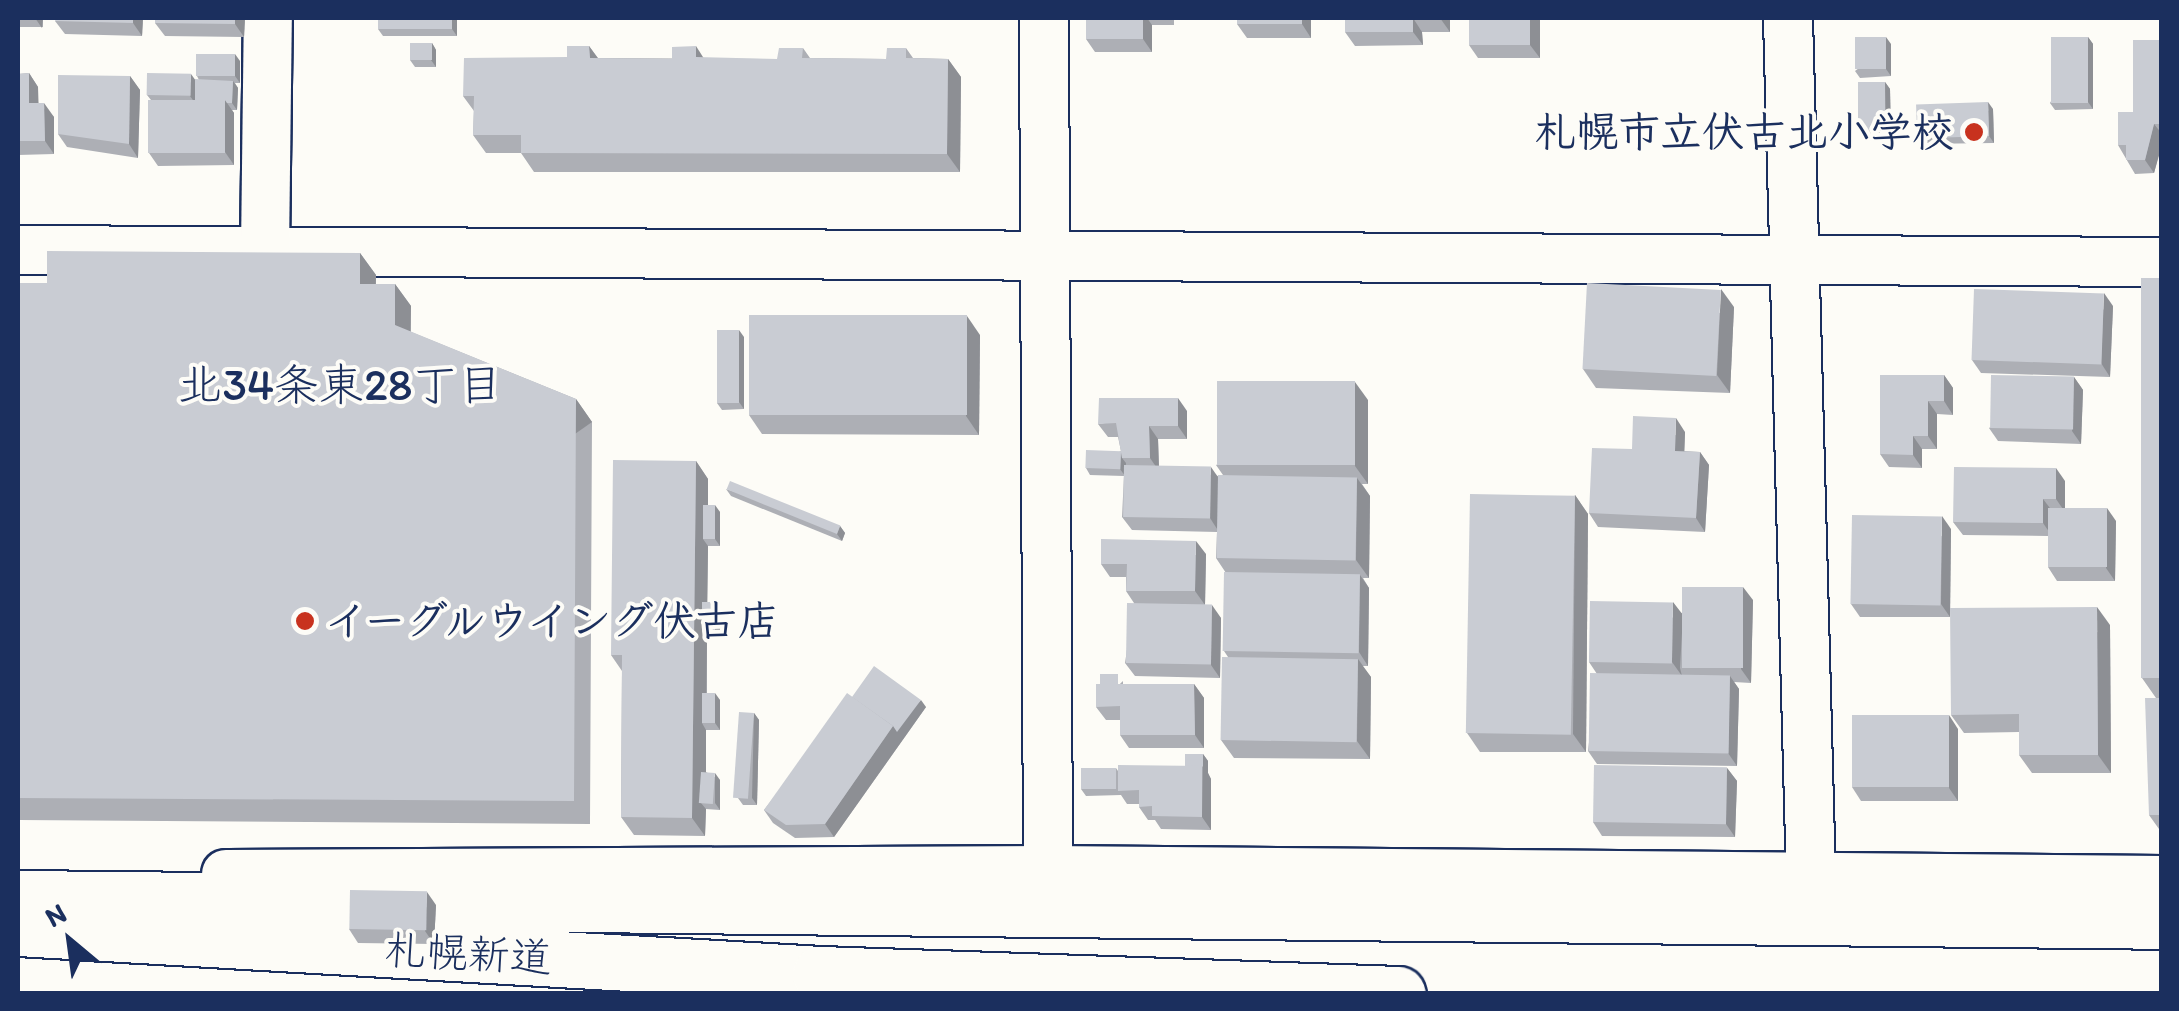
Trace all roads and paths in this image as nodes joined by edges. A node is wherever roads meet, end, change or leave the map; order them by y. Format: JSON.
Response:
{"nodes":[{"id":1,"x":268,"y":18,"type":"edge"},
{"id":2,"x":1044,"y":18,"type":"edge"},
{"id":3,"x":1788,"y":18,"type":"edge"},
{"id":4,"x":18,"y":250,"type":"edge"},
{"id":5,"x":264,"y":250,"type":"junction"},
{"id":6,"x":1042,"y":252,"type":"junction"},
{"id":7,"x":1794,"y":261,"type":"junction"},
{"id":8,"x":2162,"y":262,"type":"edge"},
{"id":9,"x":1048,"y":870,"type":"junction"},
{"id":10,"x":18,"y":875,"type":"edge"},
{"id":11,"x":1811,"y":880,"type":"junction"},
{"id":12,"x":2162,"y":880,"type":"edge"},
{"id":13,"x":18,"y":898,"type":"edge"},
{"id":14,"x":2162,"y":921,"type":"edge"},
{"id":15,"x":18,"y":928,"type":"edge"},
{"id":16,"x":1398,"y":994,"type":"edge"}],
"edges":[{"from":1,"to":5,"type":"street"},
{"from":2,"to":6,"type":"street"},
{"from":3,"to":7,"type":"street"},
{"from":4,"to":5,"type":"street"},
{"from":5,"to":6,"type":"street"},
{"from":6,"to":7,"type":"street"},
{"from":6,"to":9,"type":"street"},
{"from":7,"to":8,"type":"street"},
{"from":7,"to":11,"type":"street"},
{"from":9,"to":10,"type":"street"},
{"from":9,"to":11,"type":"street"},
{"from":11,"to":12,"type":"street"},
{"from":13,"to":14,"type":"highway"},
{"from":15,"to":16,"type":"highway","name":"札幌新道"}]}
